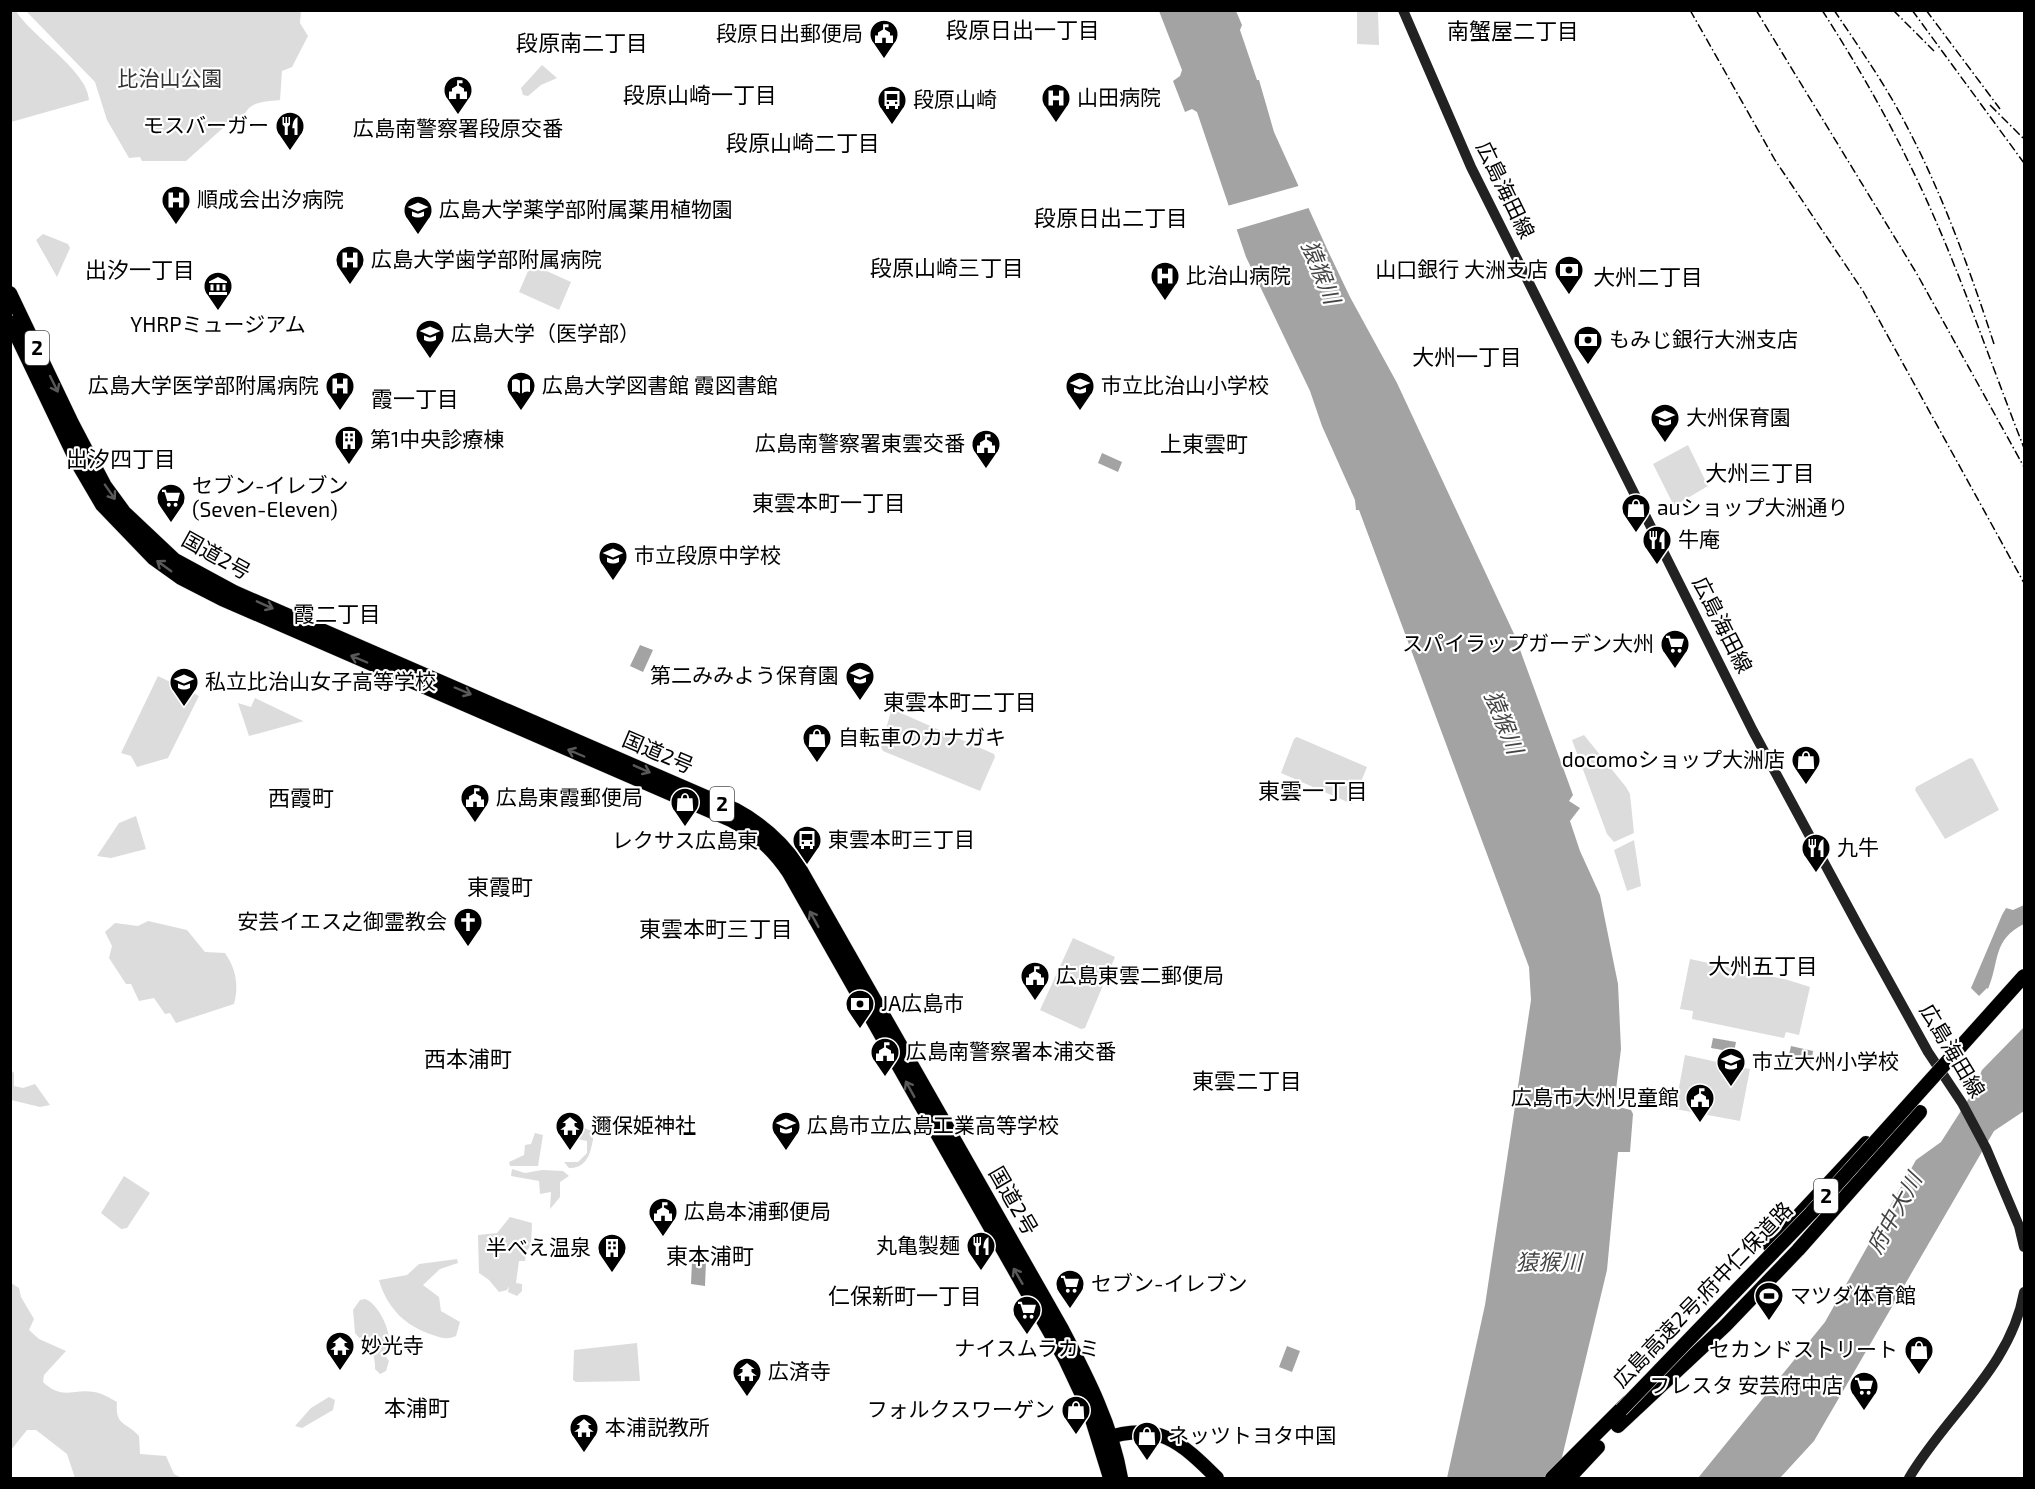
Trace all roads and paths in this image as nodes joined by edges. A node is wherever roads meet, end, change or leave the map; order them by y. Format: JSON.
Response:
{"nodes":[{"id":1,"x":1403,"y":10,"type":"edge"},
{"id":2,"x":10,"y":293,"type":"edge"},
{"id":3,"x":10,"y":322,"type":"edge"},
{"id":4,"x":2025,"y":976,"type":"edge"},
{"id":5,"x":2025,"y":988,"type":"edge"},
{"id":6,"x":1902,"y":1105,"type":"dead end"},
{"id":7,"x":1920,"y":1112,"type":"dead end"},
{"id":8,"x":2025,"y":1247,"type":"edge"},
{"id":9,"x":2025,"y":1292,"type":"edge"},
{"id":10,"x":1624,"y":1413,"type":"junction"},
{"id":11,"x":1105,"y":1438,"type":"junction"},
{"id":12,"x":1595,"y":1443,"type":"junction"},
{"id":13,"x":1175,"y":1445,"type":"junction"},
{"id":14,"x":1110,"y":1479,"type":"edge"},
{"id":15,"x":1121,"y":1479,"type":"edge"},
{"id":16,"x":1209,"y":1479,"type":"edge"},
{"id":17,"x":1217,"y":1479,"type":"edge"},
{"id":18,"x":1550,"y":1479,"type":"edge"},
{"id":19,"x":1567,"y":1479,"type":"edge"},
{"id":20,"x":1909,"y":1479,"type":"edge"}],
"edges":[{"from":1,"to":8,"type":"main road","name":"広島海田線"},
{"from":2,"to":11,"type":"highway","name":"国道2号","number":"2","one_way":true},
{"from":11,"to":3,"type":"highway","name":"国道2号","number":"2","one_way":true},
{"from":4,"to":10,"type":"highway","name":"広島高速2号;府中仁保道路","number":"2","bridge":true},
{"from":5,"to":10,"type":"highway","name":"広島高速2号;府中仁保道路","number":"2"},
{"from":6,"to":10,"type":"highway","bridge":true},
{"from":7,"to":10,"type":"highway"},
{"from":9,"to":20,"type":"main road"},
{"from":10,"to":12,"type":"highway","name":"広島高速2号;府中仁保道路","number":"2"},
{"from":11,"to":13,"type":"highway"},
{"from":11,"to":14,"type":"highway","name":"国道2号","number":"2"},
{"from":11,"to":15,"type":"highway","name":"国道2号","number":"2"},
{"from":12,"to":18,"type":"highway"},
{"from":12,"to":19,"type":"highway"},
{"from":13,"to":16,"type":"highway"},
{"from":13,"to":17,"type":"highway"}]}
